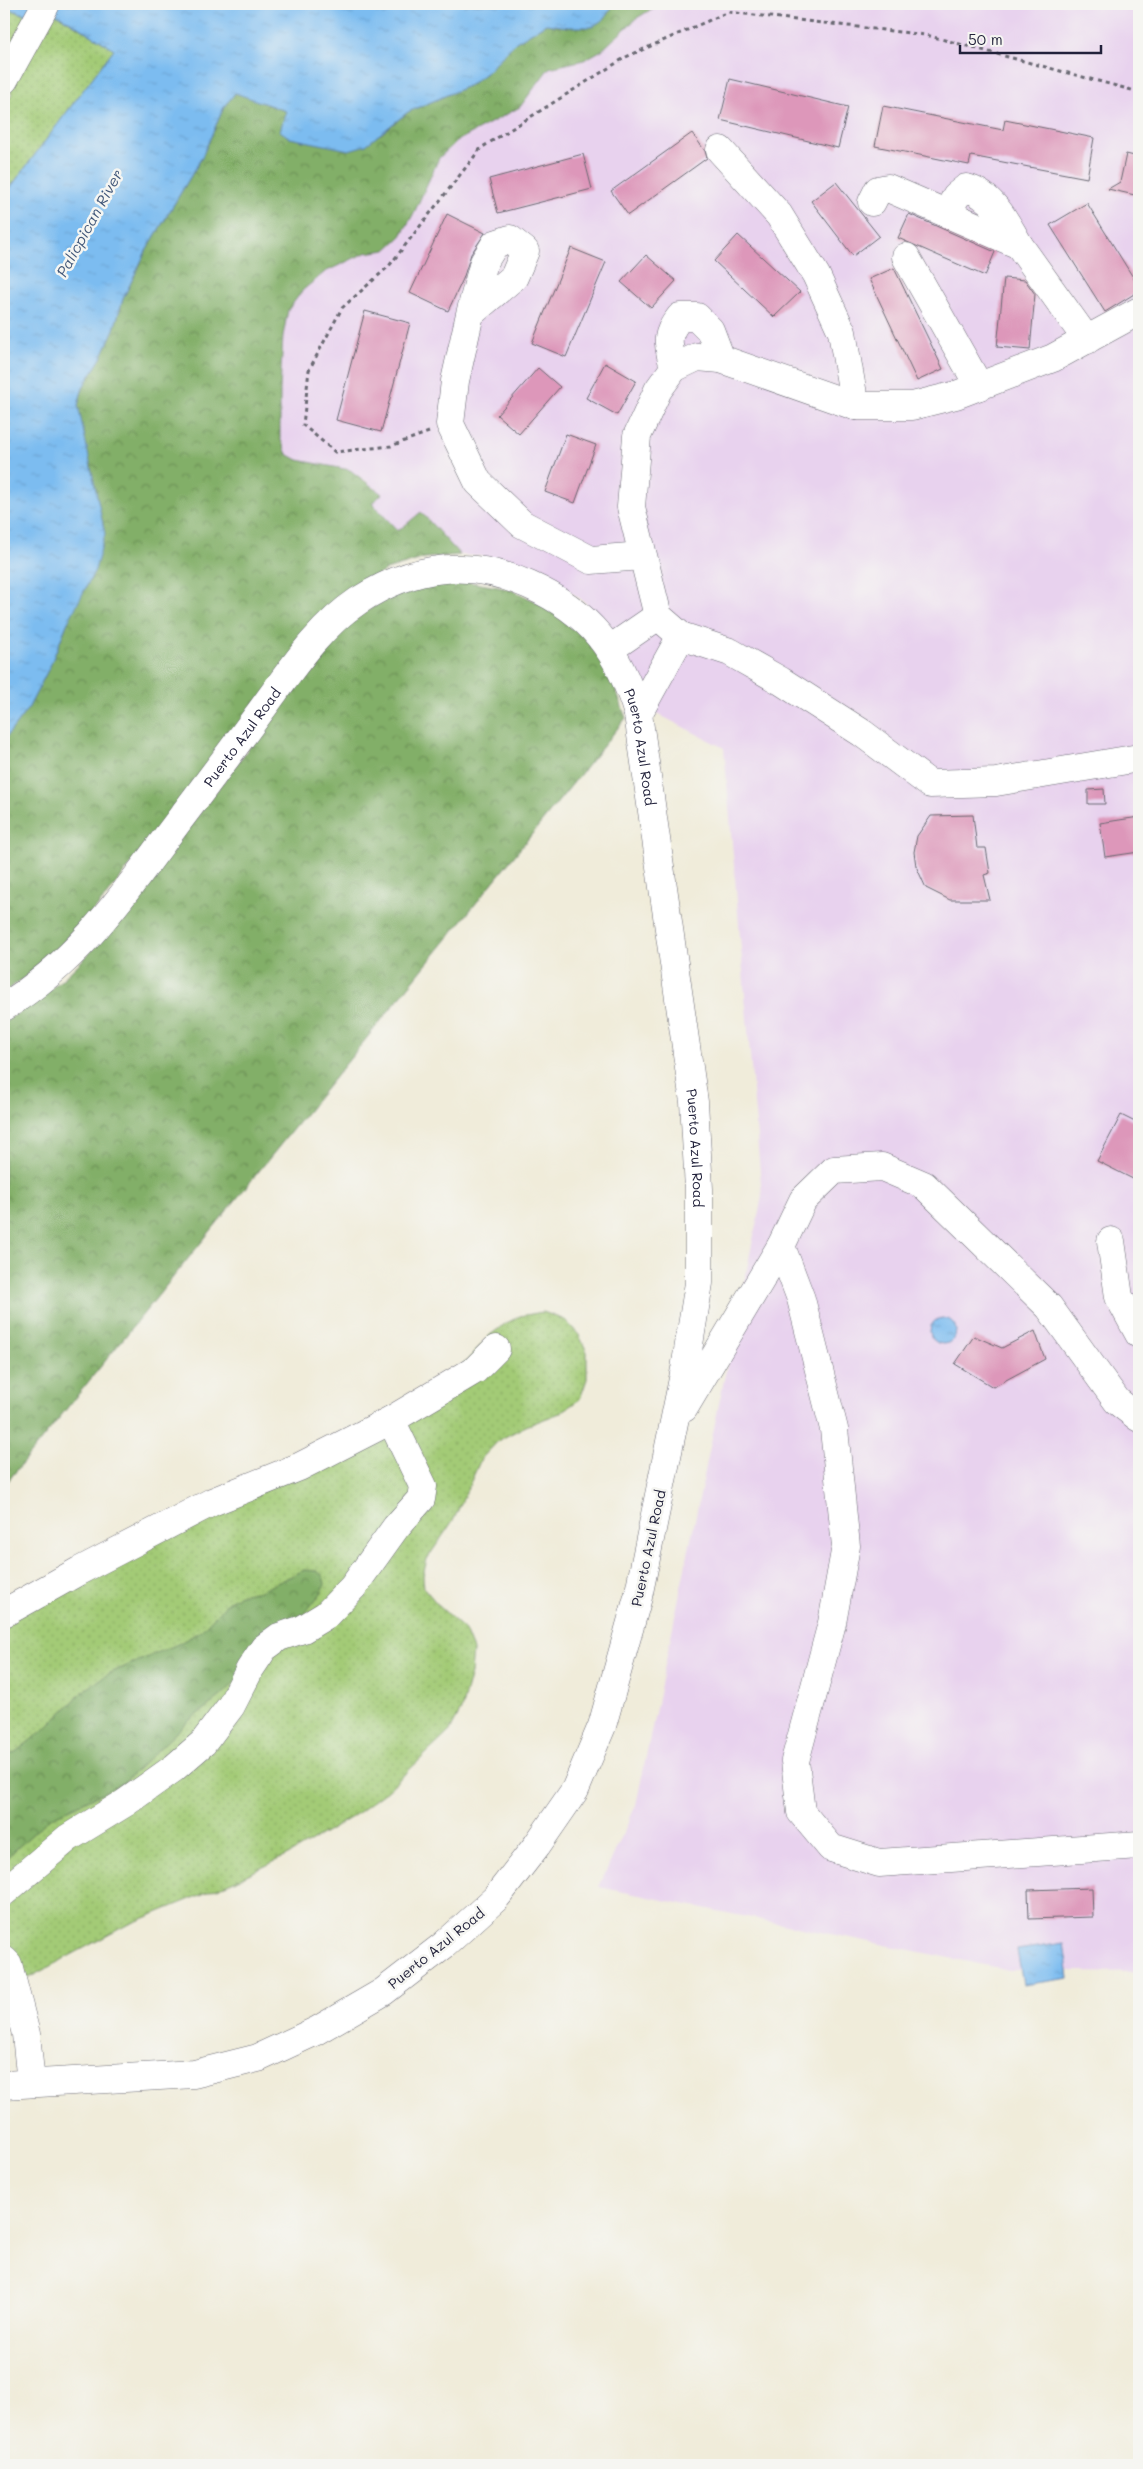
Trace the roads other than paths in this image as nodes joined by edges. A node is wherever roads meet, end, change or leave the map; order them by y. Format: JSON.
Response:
{"nodes":[{"id":1,"x":46,"y":4,"type":"edge"},
{"id":2,"x":4,"y":80,"type":"edge"},
{"id":3,"x":720,"y":150,"type":"dead end"},
{"id":4,"x":872,"y":202,"type":"dead end"},
{"id":5,"x":906,"y":257,"type":"dead end"},
{"id":6,"x":1139,"y":311,"type":"edge"},
{"id":7,"x":470,"y":314,"type":"dead end"},
{"id":8,"x":1087,"y":340,"type":"junction"},
{"id":9,"x":721,"y":359,"type":"junction"},
{"id":10,"x":674,"y":368,"type":"junction"},
{"id":11,"x":979,"y":386,"type":"junction"},
{"id":12,"x":855,"y":406,"type":"junction"},
{"id":13,"x":642,"y":556,"type":"junction"},
{"id":14,"x":658,"y":616,"type":"junction"},
{"id":15,"x":681,"y":636,"type":"junction"},
{"id":16,"x":610,"y":649,"type":"junction"},
{"id":17,"x":638,"y":714,"type":"junction"},
{"id":18,"x":1139,"y":758,"type":"edge"},
{"id":19,"x":4,"y":1007,"type":"edge"},
{"id":20,"x":1111,"y":1241,"type":"dead end"},
{"id":21,"x":780,"y":1246,"type":"junction"},
{"id":22,"x":1139,"y":1334,"type":"edge"},
{"id":23,"x":496,"y":1349,"type":"dead end"},
{"id":24,"x":1139,"y":1418,"type":"edge"},
{"id":25,"x":391,"y":1420,"type":"junction"},
{"id":26,"x":673,"y":1425,"type":"junction"},
{"id":27,"x":4,"y":1613,"type":"edge"},
{"id":28,"x":1139,"y":1845,"type":"edge"},
{"id":29,"x":4,"y":1892,"type":"edge"},
{"id":30,"x":4,"y":1960,"type":"edge"},
{"id":31,"x":31,"y":2083,"type":"junction"},
{"id":32,"x":4,"y":2085,"type":"edge"}],
"edges":[{"from":1,"to":2,"type":"street"},
{"from":3,"to":12,"type":"street"},
{"from":4,"to":8,"type":"street"},
{"from":5,"to":11,"type":"street"},
{"from":6,"to":8,"type":"street"},
{"from":7,"to":13,"type":"street"},
{"from":8,"to":11,"type":"street"},
{"from":9,"to":10,"type":"street"},
{"from":9,"to":10,"type":"street"},
{"from":9,"to":12,"type":"street"},
{"from":10,"to":13,"type":"street"},
{"from":11,"to":12,"type":"street"},
{"from":13,"to":14,"type":"street"},
{"from":14,"to":15,"type":"street"},
{"from":14,"to":16,"type":"street"},
{"from":15,"to":17,"type":"street"},
{"from":15,"to":18,"type":"street"},
{"from":16,"to":17,"type":"street","name":"Puerto Azul Road"},
{"from":16,"to":19,"type":"street","name":"Puerto Azul Road"},
{"from":17,"to":26,"type":"street","name":"Puerto Azul Road"},
{"from":20,"to":22,"type":"street"},
{"from":21,"to":24,"type":"street"},
{"from":21,"to":26,"type":"street"},
{"from":21,"to":28,"type":"street"},
{"from":23,"to":25,"type":"street"},
{"from":25,"to":27,"type":"street"},
{"from":25,"to":29,"type":"street"},
{"from":26,"to":31,"type":"street","name":"Puerto Azul Road"},
{"from":30,"to":31,"type":"street"},
{"from":31,"to":32,"type":"street","name":"Puerto Azul Road"}]}
